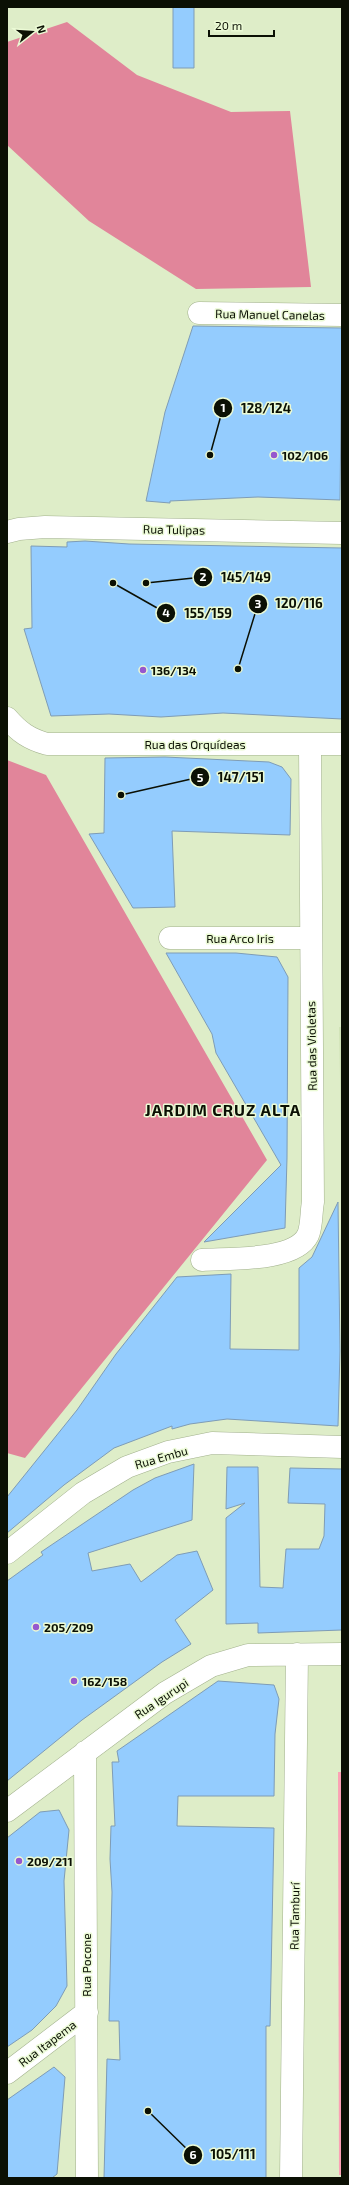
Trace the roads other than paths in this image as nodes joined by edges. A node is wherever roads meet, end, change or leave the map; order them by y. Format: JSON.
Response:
{"nodes":[{"id":1,"x":198,"y":313,"type":"dead end"},
{"id":2,"x":342,"y":315,"type":"edge"},
{"id":3,"x":7,"y":532,"type":"edge"},
{"id":4,"x":342,"y":533,"type":"edge"},
{"id":5,"x":7,"y":718,"type":"edge"},
{"id":6,"x":310,"y":744,"type":"junction"},
{"id":7,"x":342,"y":744,"type":"edge"},
{"id":8,"x":170,"y":938,"type":"dead end"},
{"id":9,"x":310,"y":938,"type":"junction"},
{"id":10,"x":202,"y":1260,"type":"dead end"},
{"id":11,"x":342,"y":1447,"type":"edge"},
{"id":12,"x":7,"y":1553,"type":"edge"},
{"id":13,"x":297,"y":1654,"type":"junction"},
{"id":14,"x":342,"y":1654,"type":"edge"},
{"id":15,"x":85,"y":1752,"type":"junction"},
{"id":16,"x":7,"y":1811,"type":"edge"},
{"id":17,"x":87,"y":2012,"type":"junction"},
{"id":18,"x":7,"y":2073,"type":"edge"},
{"id":19,"x":87,"y":2178,"type":"edge"},
{"id":20,"x":291,"y":2178,"type":"edge"}],
"edges":[{"from":1,"to":2,"type":"street","name":"Rua Manuel Canelas"},
{"from":3,"to":4,"type":"street","name":"Rua Tulipas"},
{"from":5,"to":6,"type":"street","name":"Rua das Orquídeas"},
{"from":6,"to":7,"type":"street","name":"Rua das Orquídeas"},
{"from":6,"to":9,"type":"street","name":"Rua das Violetas"},
{"from":8,"to":9,"type":"street","name":"Rua Arco Iris"},
{"from":9,"to":10,"type":"street","name":"Rua das Violetas"},
{"from":11,"to":12,"type":"street","name":"Rua Embu"},
{"from":13,"to":14,"type":"street","name":"Rua Igurupi"},
{"from":13,"to":15,"type":"street","name":"Rua Igurupi"},
{"from":13,"to":20,"type":"street","name":"Rua Tamburí"},
{"from":15,"to":16,"type":"street","name":"Rua Igurupi"},
{"from":15,"to":17,"type":"street","name":"Rua Pocone"},
{"from":17,"to":18,"type":"street","name":"Rua Itapema"},
{"from":17,"to":19,"type":"street","name":"Rua Pocone"}]}
